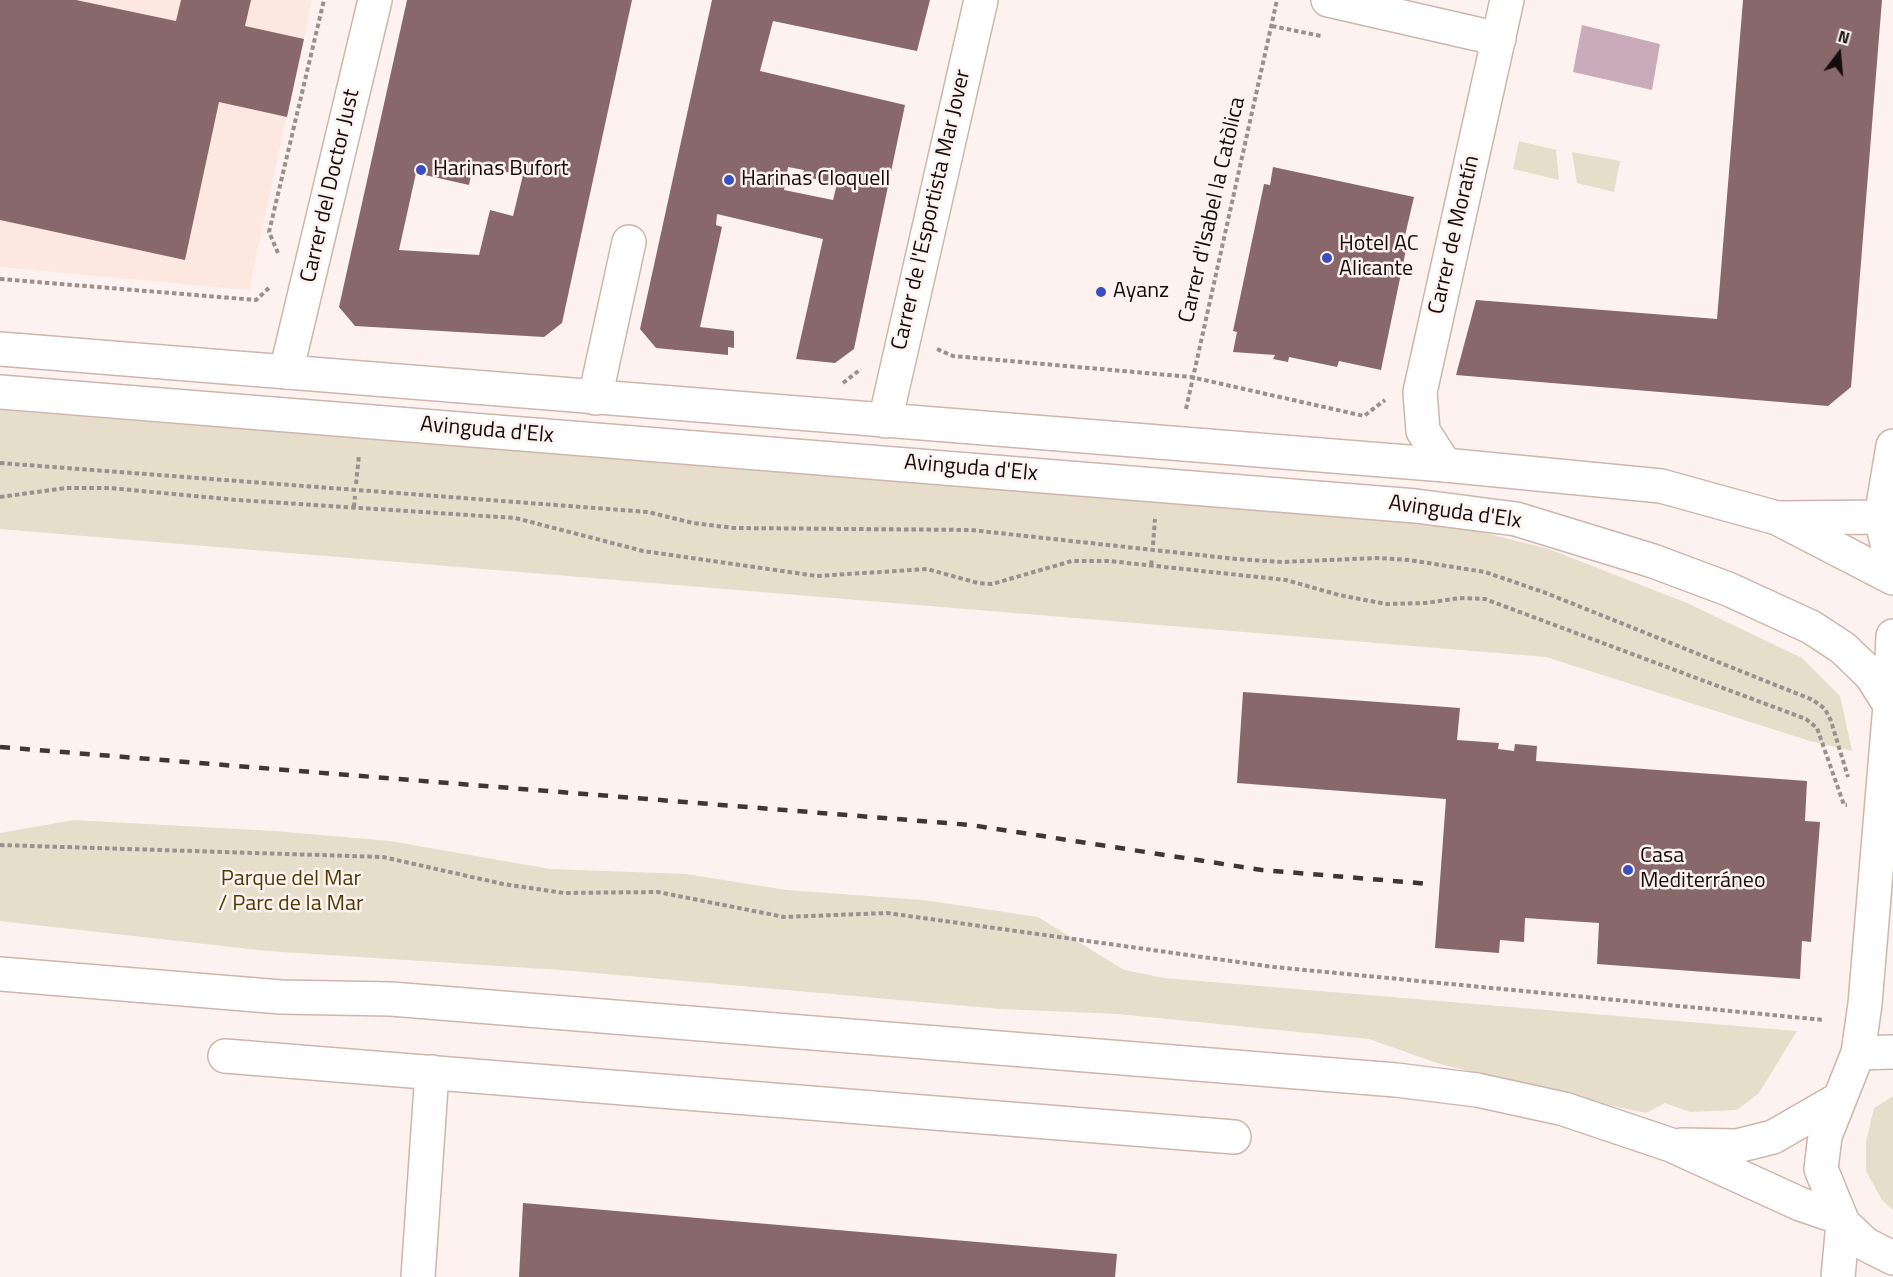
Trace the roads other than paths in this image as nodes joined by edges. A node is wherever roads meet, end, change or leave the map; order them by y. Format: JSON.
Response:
{"nodes":[{"id":1,"x":375,"y":0,"type":"edge"},
{"id":2,"x":981,"y":0,"type":"edge"},
{"id":3,"x":1329,"y":0,"type":"edge"},
{"id":4,"x":1507,"y":0,"type":"edge"},
{"id":5,"x":1498,"y":39,"type":"junction"},
{"id":6,"x":629,"y":242,"type":"dead end"},
{"id":7,"x":0,"y":349,"type":"edge"},
{"id":8,"x":286,"y":372,"type":"junction"},
{"id":9,"x":0,"y":392,"type":"edge"},
{"id":10,"x":595,"y":398,"type":"junction"},
{"id":11,"x":885,"y":421,"type":"junction"},
{"id":12,"x":1893,"y":446,"type":"edge"},
{"id":13,"x":1445,"y":465,"type":"junction"},
{"id":14,"x":1881,"y":517,"type":"junction"},
{"id":15,"x":1777,"y":518,"type":"junction"},
{"id":16,"x":1893,"y":569,"type":"edge"},
{"id":17,"x":1893,"y":578,"type":"edge"},
{"id":18,"x":1893,"y":636,"type":"edge"},
{"id":19,"x":1890,"y":705,"type":"junction"},
{"id":20,"x":0,"y":974,"type":"edge"},
{"id":21,"x":1893,"y":1052,"type":"edge"},
{"id":22,"x":1858,"y":1053,"type":"junction"},
{"id":23,"x":225,"y":1056,"type":"dead end"},
{"id":24,"x":432,"y":1072,"type":"junction"},
{"id":25,"x":1839,"y":1099,"type":"junction"},
{"id":26,"x":1234,"y":1137,"type":"dead end"},
{"id":27,"x":1671,"y":1145,"type":"junction"},
{"id":28,"x":1842,"y":1220,"type":"junction"},
{"id":29,"x":1893,"y":1258,"type":"edge"},
{"id":30,"x":418,"y":1277,"type":"edge"},
{"id":31,"x":1838,"y":1277,"type":"edge"}],
"edges":[{"from":1,"to":8,"type":"street","name":"Carrer del Doctor Just"},
{"from":2,"to":11,"type":"street","name":"Carrer de l'Esportista Mar Jover"},
{"from":3,"to":5,"type":"street"},
{"from":4,"to":5,"type":"street","name":"Carrer de Moratín"},
{"from":5,"to":13,"type":"street","name":"Carrer de Moratín"},
{"from":6,"to":10,"type":"street"},
{"from":7,"to":8,"type":"street","name":"Avinguda d'Elx"},
{"from":8,"to":10,"type":"street","name":"Avinguda d'Elx"},
{"from":9,"to":19,"type":"street","name":"Avinguda d'Elx"},
{"from":10,"to":11,"type":"street","name":"Avinguda d'Elx"},
{"from":11,"to":13,"type":"street","name":"Avinguda d'Elx"},
{"from":12,"to":14,"type":"street"},
{"from":13,"to":15,"type":"street","name":"Avinguda d'Elx"},
{"from":14,"to":15,"type":"street"},
{"from":14,"to":16,"type":"street"},
{"from":15,"to":17,"type":"street","name":"Avinguda d'Elx"},
{"from":18,"to":19,"type":"street"},
{"from":19,"to":22,"type":"street"},
{"from":20,"to":27,"type":"street"},
{"from":21,"to":22,"type":"street"},
{"from":22,"to":25,"type":"street"},
{"from":23,"to":24,"type":"street"},
{"from":24,"to":26,"type":"street"},
{"from":24,"to":30,"type":"street"},
{"from":25,"to":27,"type":"street"},
{"from":25,"to":28,"type":"street"},
{"from":27,"to":28,"type":"street"},
{"from":28,"to":29,"type":"street"},
{"from":28,"to":31,"type":"street"}]}
